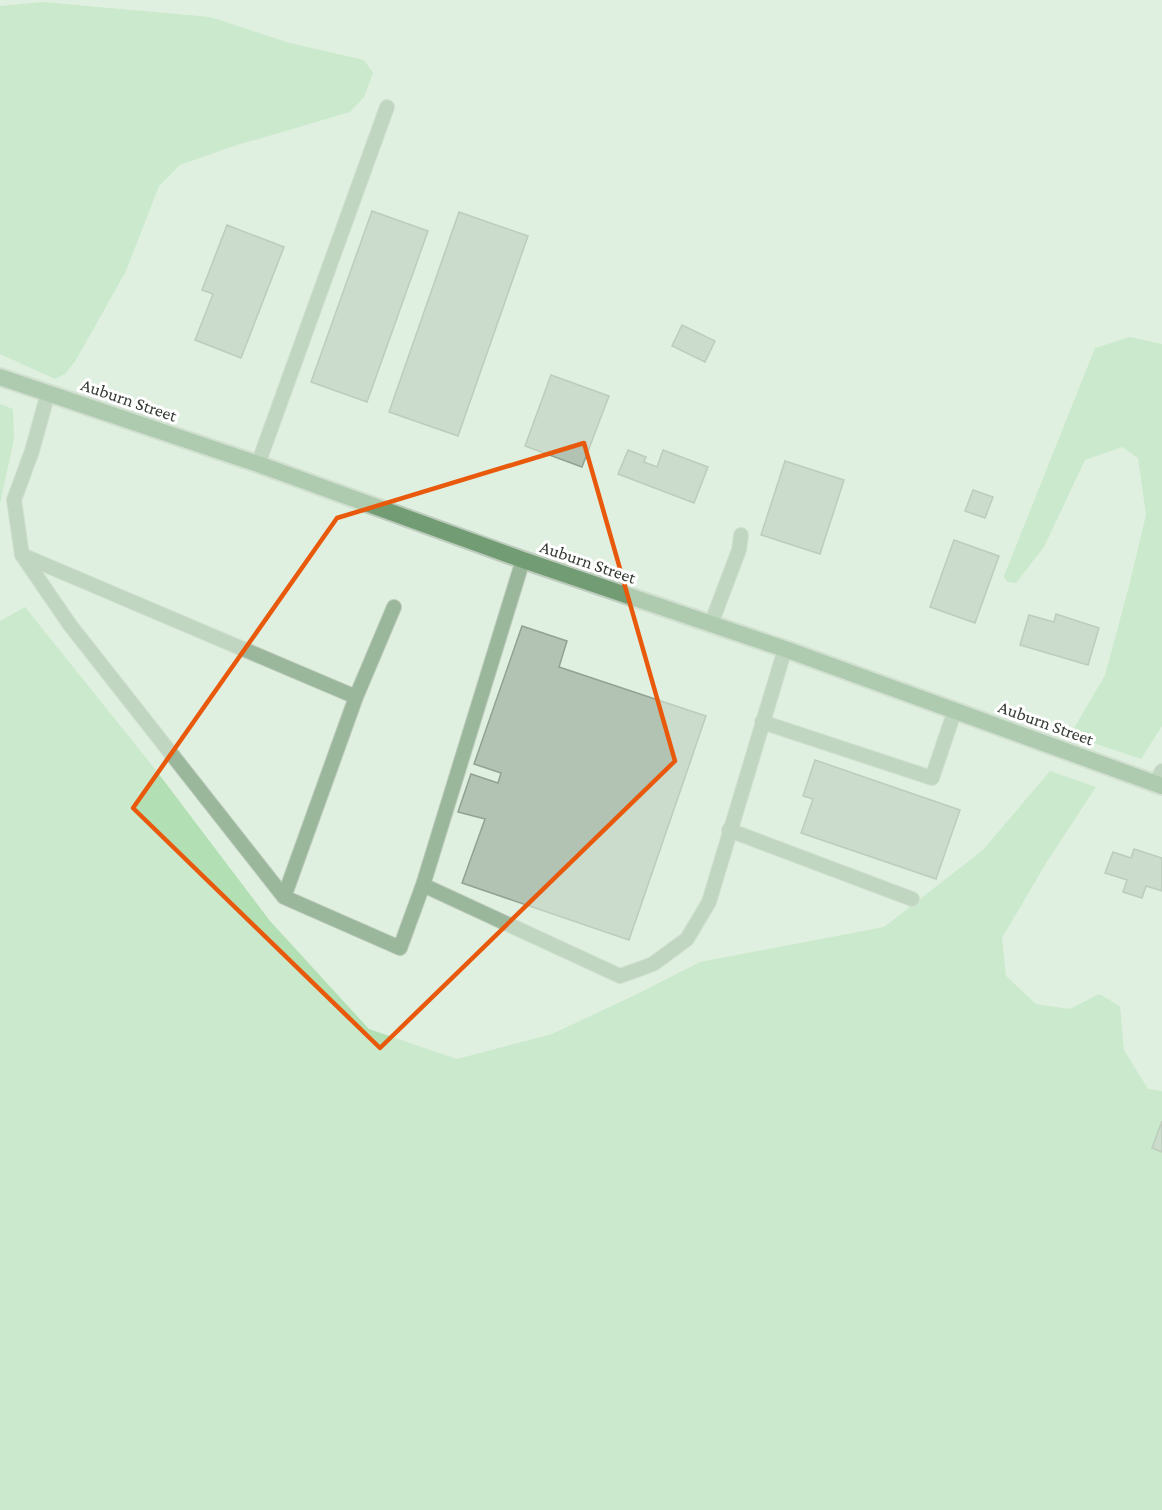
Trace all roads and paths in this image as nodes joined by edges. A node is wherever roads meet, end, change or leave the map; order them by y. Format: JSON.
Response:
{"nodes":[{"id":1,"x":387,"y":106,"type":"dead end"},
{"id":2,"x":0,"y":377,"type":"edge"},
{"id":3,"x":48,"y":393,"type":"junction"},
{"id":4,"x":258,"y":464,"type":"junction"},
{"id":5,"x":741,"y":535,"type":"dead end"},
{"id":6,"x":22,"y":555,"type":"junction"},
{"id":7,"x":523,"y":560,"type":"junction"},
{"id":8,"x":394,"y":608,"type":"dead end"},
{"id":9,"x":711,"y":624,"type":"junction"},
{"id":10,"x":785,"y":649,"type":"junction"},
{"id":11,"x":356,"y":697,"type":"junction"},
{"id":12,"x":955,"y":710,"type":"junction"},
{"id":13,"x":762,"y":722,"type":"junction"},
{"id":14,"x":1160,"y":780,"type":"edge"},
{"id":15,"x":729,"y":830,"type":"junction"},
{"id":16,"x":423,"y":885,"type":"junction"},
{"id":17,"x":284,"y":897,"type":"junction"},
{"id":18,"x":912,"y":899,"type":"dead end"}],
"edges":[{"from":1,"to":4,"type":"lane"},
{"from":2,"to":3,"type":"main road","name":"Auburn Street"},
{"from":3,"to":4,"type":"main road","name":"Auburn Street"},
{"from":3,"to":6,"type":"lane"},
{"from":4,"to":7,"type":"main road","name":"Auburn Street"},
{"from":5,"to":9,"type":"lane"},
{"from":6,"to":11,"type":"lane"},
{"from":6,"to":17,"type":"lane"},
{"from":7,"to":9,"type":"main road","name":"Auburn Street"},
{"from":7,"to":16,"type":"lane"},
{"from":8,"to":11,"type":"lane"},
{"from":9,"to":10,"type":"main road","name":"Auburn Street"},
{"from":10,"to":12,"type":"main road","name":"Auburn Street"},
{"from":10,"to":13,"type":"lane"},
{"from":11,"to":17,"type":"lane"},
{"from":12,"to":13,"type":"lane"},
{"from":12,"to":14,"type":"main road","name":"Auburn Street"},
{"from":13,"to":15,"type":"lane"},
{"from":15,"to":16,"type":"lane"},
{"from":15,"to":18,"type":"lane"},
{"from":16,"to":17,"type":"lane"}]}
